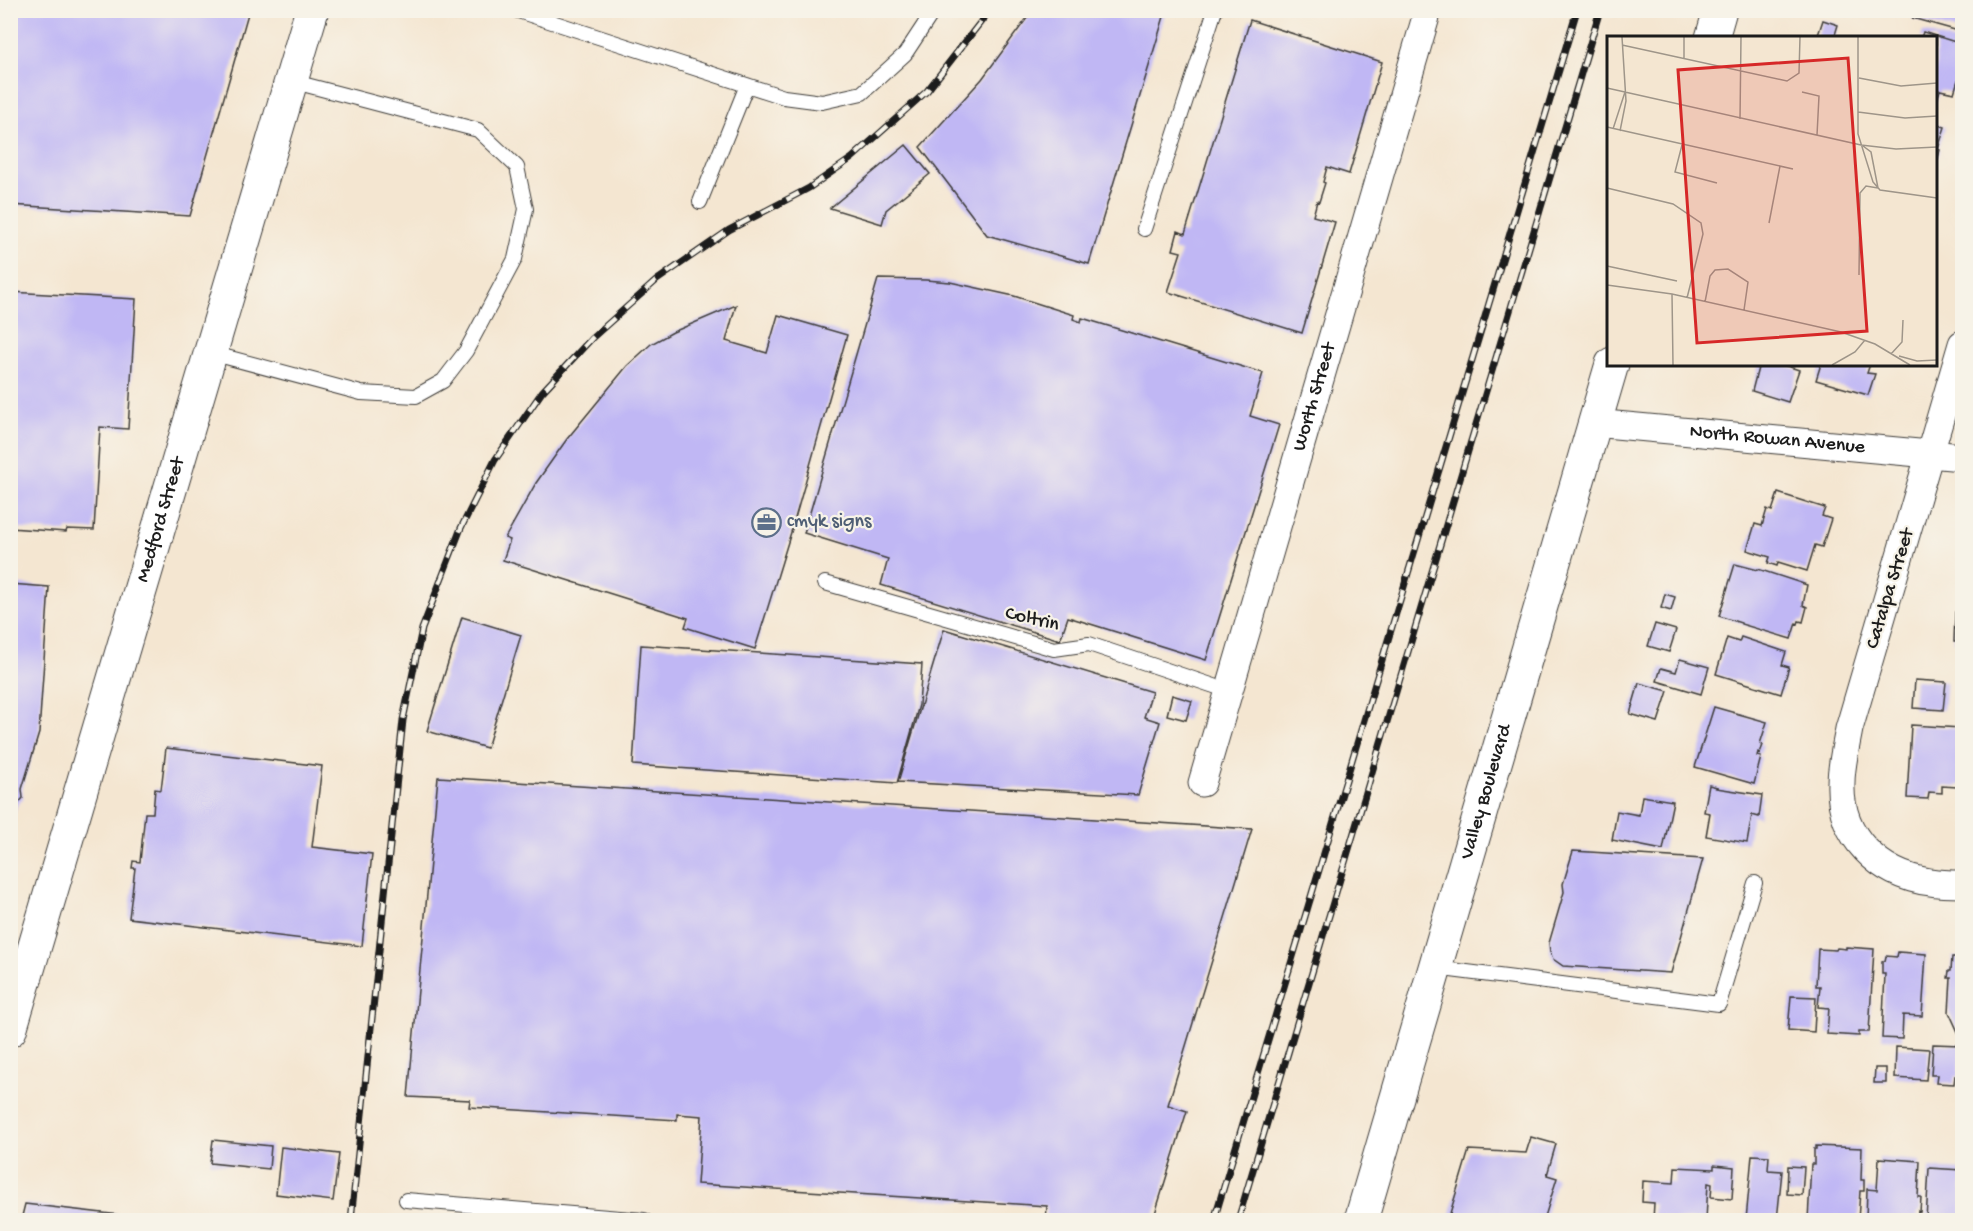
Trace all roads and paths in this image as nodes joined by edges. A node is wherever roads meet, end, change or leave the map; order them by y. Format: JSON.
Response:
{"nodes":[{"id":1,"x":312,"y":10,"type":"edge"},
{"id":2,"x":515,"y":10,"type":"edge"},
{"id":3,"x":934,"y":10,"type":"edge"},
{"id":4,"x":1215,"y":10,"type":"edge"},
{"id":5,"x":1428,"y":10,"type":"edge"},
{"id":6,"x":1720,"y":10,"type":"edge"},
{"id":7,"x":1713,"y":36,"type":"edge"},
{"id":8,"x":291,"y":81,"type":"junction"},
{"id":9,"x":747,"y":85,"type":"junction"},
{"id":10,"x":700,"y":202,"type":"dead end"},
{"id":11,"x":1144,"y":230,"type":"dead end"},
{"id":12,"x":1962,"y":344,"type":"edge"},
{"id":13,"x":211,"y":353,"type":"junction"},
{"id":14,"x":1611,"y":366,"type":"edge"},
{"id":15,"x":1594,"y":423,"type":"junction"},
{"id":16,"x":1930,"y":455,"type":"junction"},
{"id":17,"x":1962,"y":458,"type":"edge"},
{"id":18,"x":825,"y":583,"type":"dead end"},
{"id":19,"x":1229,"y":691,"type":"junction"},
{"id":20,"x":1202,"y":783,"type":"dead end"},
{"id":21,"x":1755,"y":883,"type":"dead end"},
{"id":22,"x":1962,"y":884,"type":"edge"},
{"id":23,"x":1435,"y":968,"type":"junction"},
{"id":24,"x":10,"y":1030,"type":"edge"},
{"id":25,"x":406,"y":1200,"type":"dead end"},
{"id":26,"x":644,"y":1221,"type":"edge"},
{"id":27,"x":1361,"y":1221,"type":"edge"}],
"edges":[{"from":1,"to":8,"type":"main road","name":"Medford Street"},
{"from":2,"to":9,"type":"lane"},
{"from":3,"to":9,"type":"lane"},
{"from":4,"to":11,"type":"lane"},
{"from":5,"to":19,"type":"street","name":"Worth Street"},
{"from":6,"to":7,"type":"main road"},
{"from":8,"to":13,"type":"main road","name":"Medford Street"},
{"from":8,"to":13,"type":"lane"},
{"from":9,"to":10,"type":"lane"},
{"from":12,"to":16,"type":"street","name":"Catalpa Street"},
{"from":13,"to":24,"type":"main road","name":"Medford Street"},
{"from":14,"to":15,"type":"main road","name":"Valley Boulevard"},
{"from":15,"to":16,"type":"street","name":"North Rowan Avenue"},
{"from":15,"to":23,"type":"main road","name":"Valley Boulevard"},
{"from":16,"to":17,"type":"street","name":"North Rowan Avenue"},
{"from":16,"to":22,"type":"street","name":"Catalpa Street"},
{"from":18,"to":19,"type":"lane","name":"Coltrin"},
{"from":19,"to":20,"type":"street","name":"Worth Street"},
{"from":21,"to":23,"type":"lane"},
{"from":23,"to":27,"type":"main road","name":"Valley Boulevard"},
{"from":25,"to":26,"type":"lane"}]}
